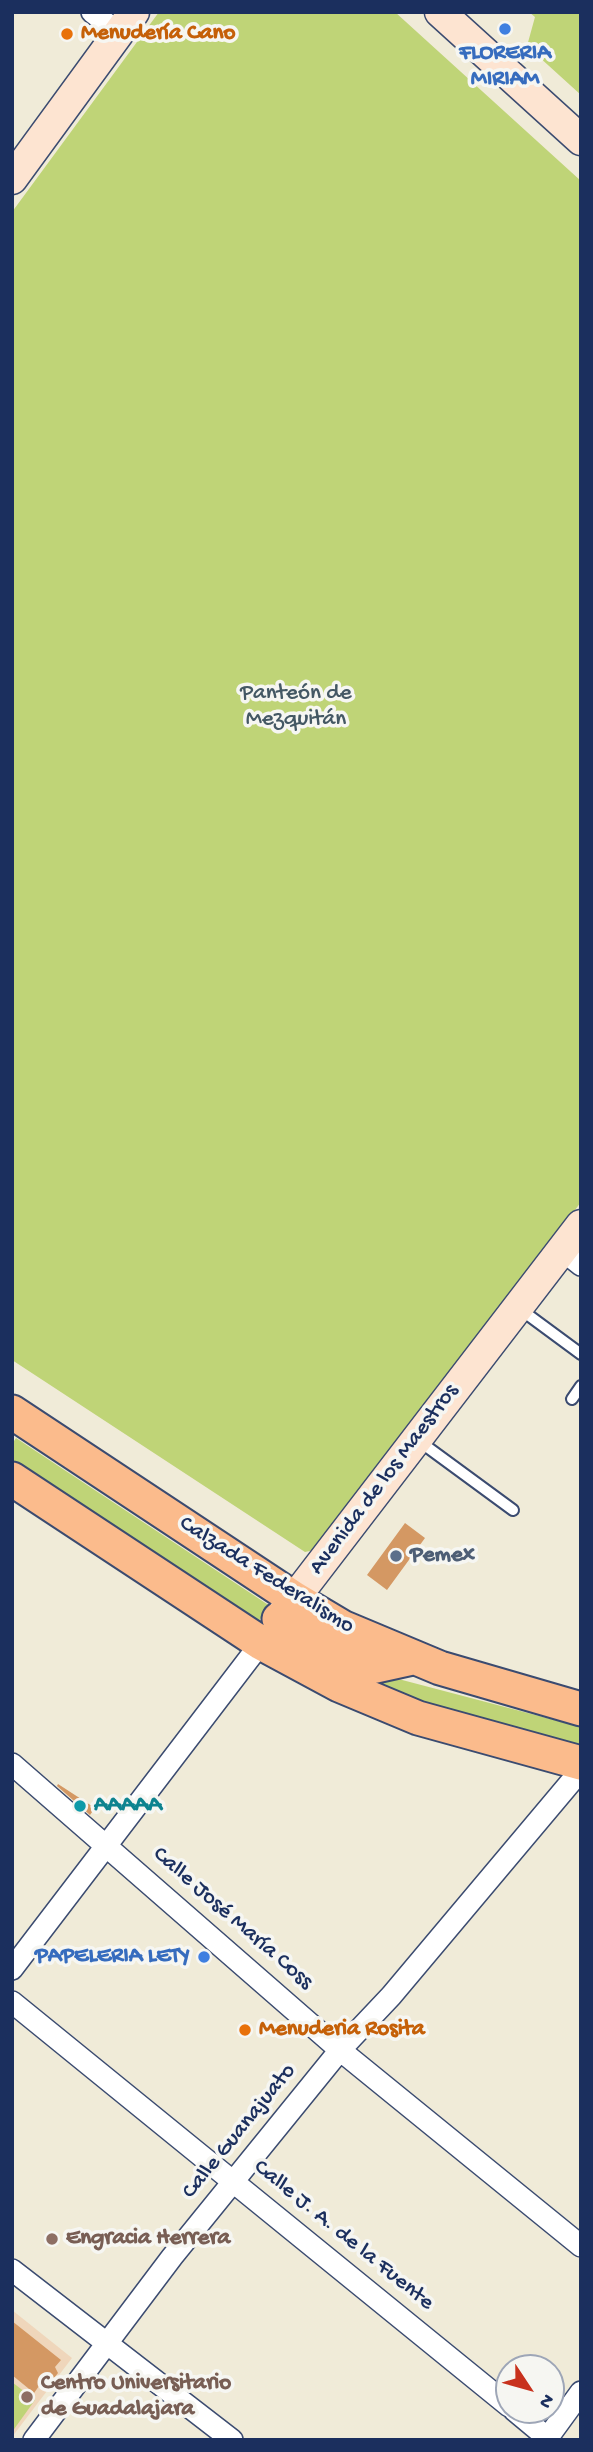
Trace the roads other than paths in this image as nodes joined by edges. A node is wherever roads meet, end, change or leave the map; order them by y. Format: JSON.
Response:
{"nodes":[{"id":1,"x":92,"y":12,"type":"edge"},
{"id":2,"x":440,"y":12,"type":"edge"},
{"id":3,"x":126,"y":22,"type":"edge"},
{"id":4,"x":581,"y":140,"type":"edge"},
{"id":5,"x":12,"y":179,"type":"edge"},
{"id":6,"x":581,"y":1225,"type":"edge"},
{"id":7,"x":571,"y":1257,"type":"edge"},
{"id":8,"x":518,"y":1307,"type":"junction"},
{"id":9,"x":581,"y":1354,"type":"edge"},
{"id":10,"x":581,"y":1386,"type":"edge"},
{"id":11,"x":572,"y":1399,"type":"dead end"},
{"id":12,"x":12,"y":1412,"type":"edge"},
{"id":13,"x":417,"y":1439,"type":"junction"},
{"id":14,"x":12,"y":1479,"type":"edge"},
{"id":15,"x":513,"y":1510,"type":"dead end"},
{"id":16,"x":278,"y":1620,"type":"junction"},
{"id":17,"x":581,"y":1709,"type":"edge"},
{"id":18,"x":581,"y":1763,"type":"edge"},
{"id":19,"x":12,"y":1764,"type":"edge"},
{"id":20,"x":581,"y":1770,"type":"edge"},
{"id":21,"x":108,"y":1844,"type":"junction"},
{"id":22,"x":12,"y":1969,"type":"edge"},
{"id":23,"x":12,"y":2002,"type":"edge"},
{"id":24,"x":340,"y":2050,"type":"junction"},
{"id":25,"x":234,"y":2181,"type":"junction"},
{"id":26,"x":581,"y":2246,"type":"edge"},
{"id":27,"x":12,"y":2270,"type":"edge"},
{"id":28,"x":105,"y":2345,"type":"junction"},
{"id":29,"x":581,"y":2392,"type":"edge"},
{"id":30,"x":495,"y":2395,"type":"edge"},
{"id":31,"x":530,"y":2424,"type":"edge"},
{"id":32,"x":548,"y":2439,"type":"edge"},
{"id":33,"x":34,"y":2440,"type":"edge"},
{"id":34,"x":232,"y":2440,"type":"edge"}],
"edges":[{"from":1,"to":3,"type":"street"},
{"from":2,"to":4,"type":"street"},
{"from":3,"to":5,"type":"street"},
{"from":6,"to":7,"type":"street","name":"Avenida de los Maestros"},
{"from":7,"to":8,"type":"street","name":"Avenida de los Maestros"},
{"from":8,"to":9,"type":"lane"},
{"from":8,"to":13,"type":"street","name":"Avenida de los Maestros"},
{"from":10,"to":11,"type":"lane"},
{"from":12,"to":16,"type":"main road","name":"Calzada Federalismo"},
{"from":13,"to":15,"type":"lane"},
{"from":13,"to":16,"type":"street","name":"Avenida de los Maestros"},
{"from":14,"to":16,"type":"main road","name":"Calzada Federalismo"},
{"from":16,"to":17,"type":"main road","name":"Calzada Federalismo"},
{"from":16,"to":18,"type":"main road","name":"Calzada Federalismo"},
{"from":16,"to":21,"type":"street","name":"Avenida de los Maestros"},
{"from":19,"to":21,"type":"street","name":"Calle José María Coss"},
{"from":20,"to":24,"type":"street","name":"Calle Guanajuato"},
{"from":21,"to":22,"type":"street","name":"Avenida de los Maestros"},
{"from":21,"to":24,"type":"street","name":"Calle José María Coss"},
{"from":23,"to":25,"type":"street","name":"Calle J. A. de la Fuente"},
{"from":24,"to":25,"type":"street","name":"Calle Guanajuato"},
{"from":24,"to":26,"type":"street","name":"Calle José María Coss"},
{"from":25,"to":28,"type":"street","name":"Calle Guanajuato"},
{"from":25,"to":30,"type":"street","name":"Calle J. A. de la Fuente"},
{"from":27,"to":28,"type":"street"},
{"from":28,"to":33,"type":"street","name":"Calle Guanajuato"},
{"from":28,"to":34,"type":"street"},
{"from":29,"to":32,"type":"street"},
{"from":31,"to":32,"type":"street"}]}
